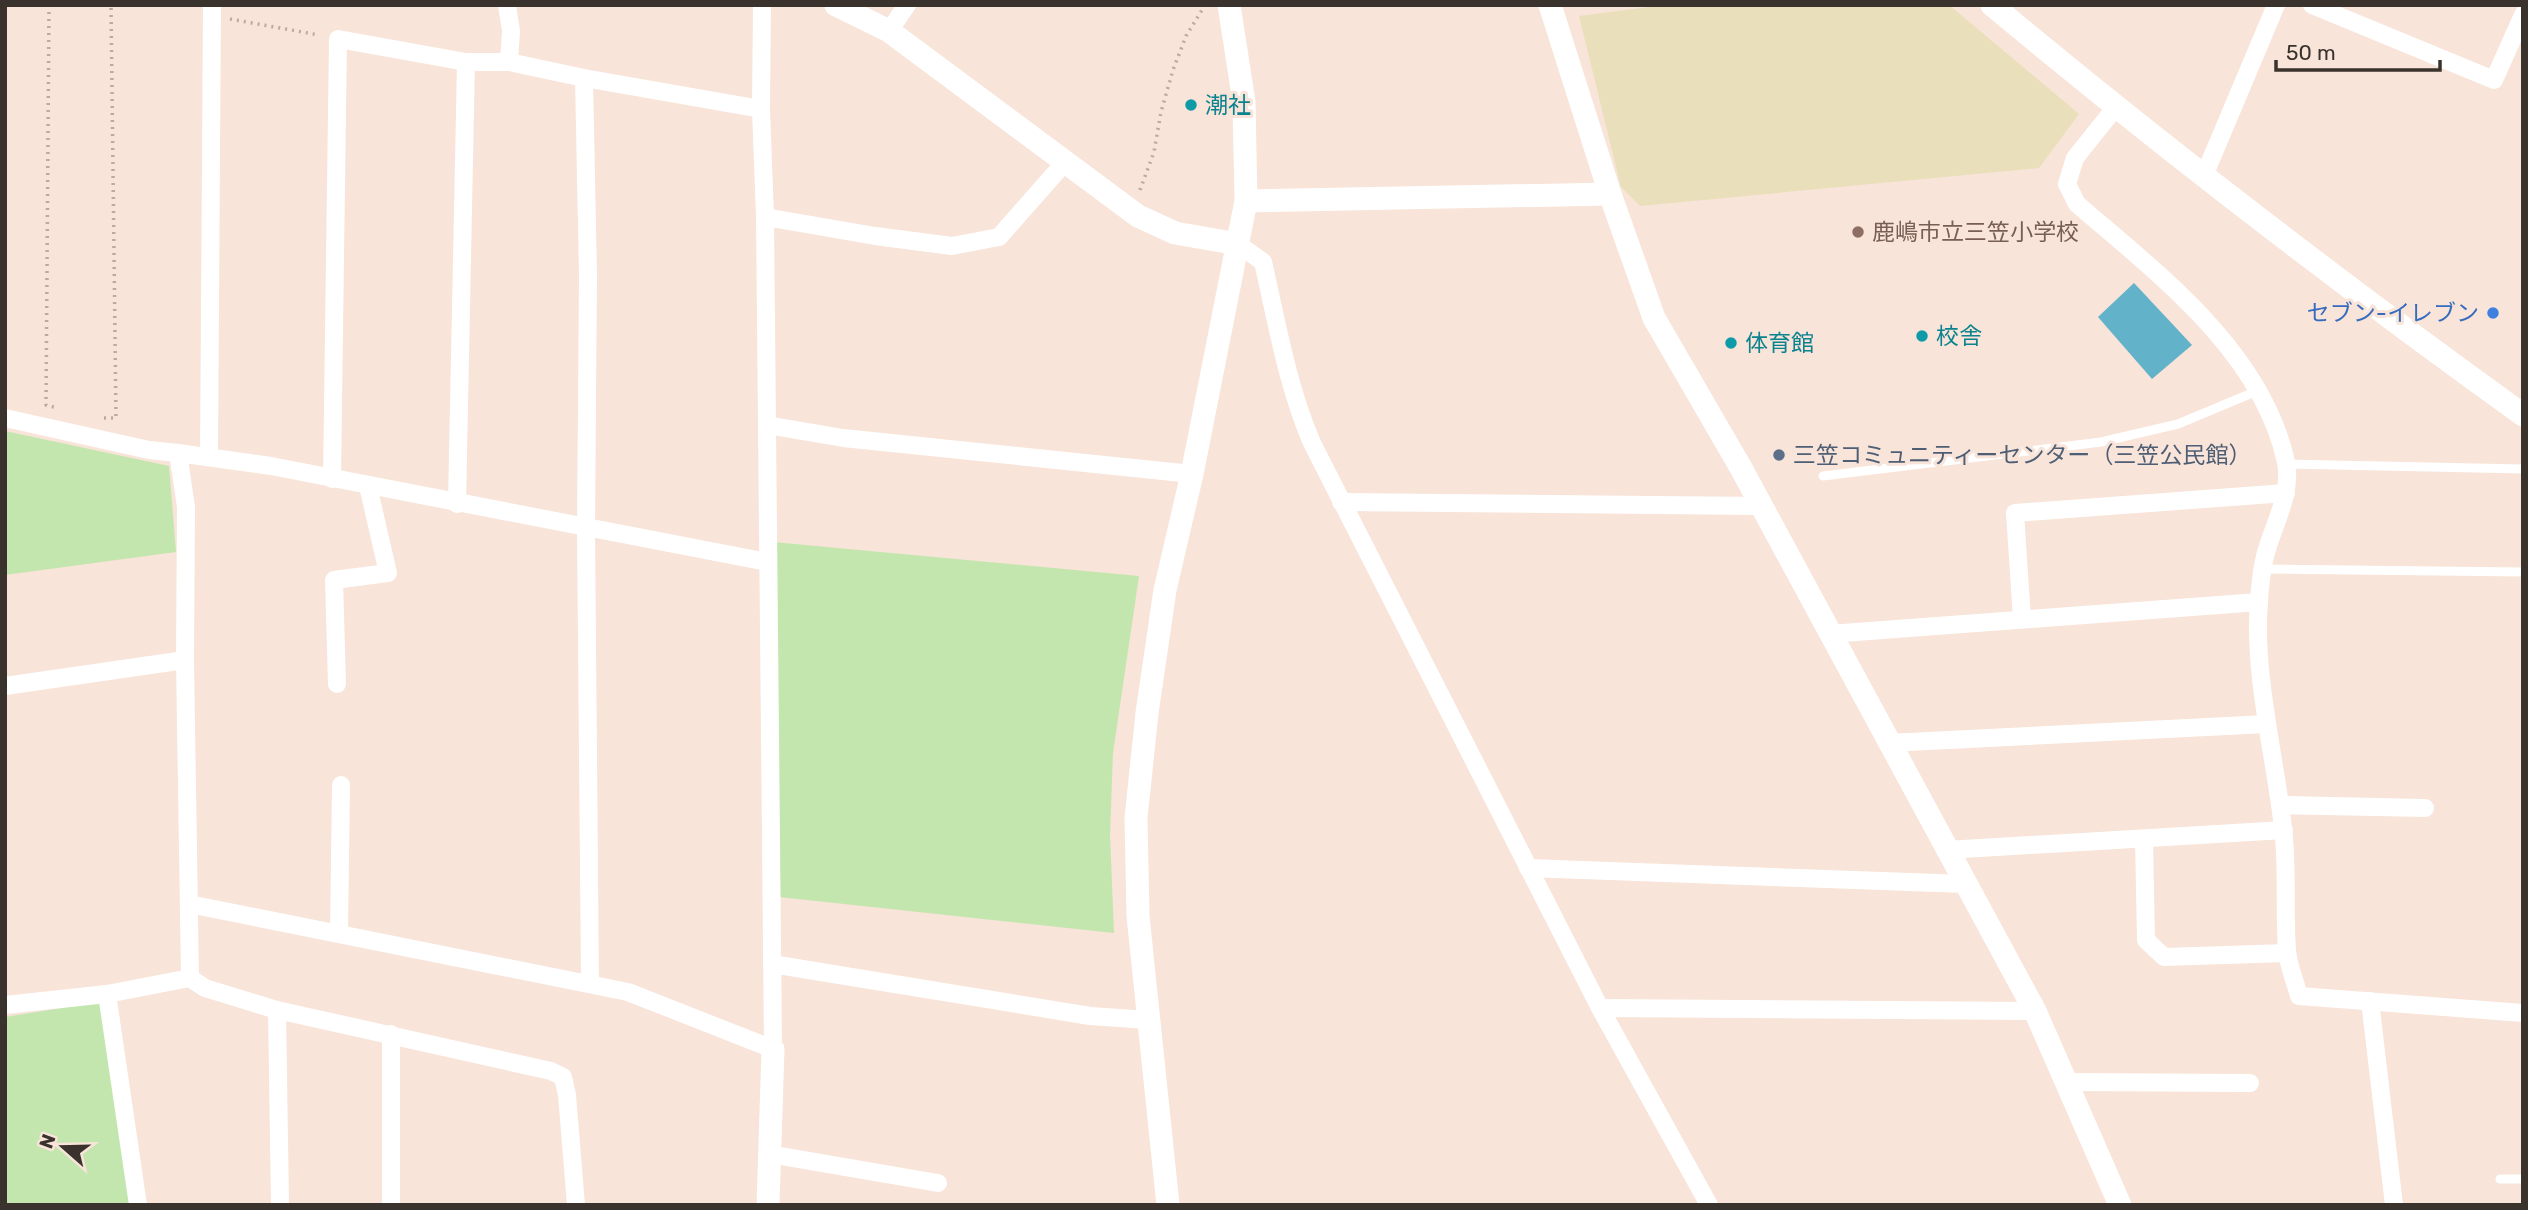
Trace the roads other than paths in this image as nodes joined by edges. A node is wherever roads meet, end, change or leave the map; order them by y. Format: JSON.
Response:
{"nodes":[{"id":1,"x":507,"y":5,"type":"edge"},
{"id":2,"x":762,"y":5,"type":"edge"},
{"id":3,"x":836,"y":5,"type":"edge"},
{"id":4,"x":907,"y":5,"type":"edge"},
{"id":5,"x":1229,"y":5,"type":"edge"},
{"id":6,"x":1550,"y":5,"type":"edge"},
{"id":7,"x":1992,"y":5,"type":"edge"},
{"id":8,"x":2276,"y":5,"type":"edge"},
{"id":9,"x":2312,"y":5,"type":"edge"},
{"id":10,"x":212,"y":11,"type":"edge"},
{"id":11,"x":866,"y":13,"type":"edge"},
{"id":12,"x":2523,"y":15,"type":"edge"},
{"id":13,"x":888,"y":31,"type":"junction"},
{"id":14,"x":466,"y":62,"type":"junction"},
{"id":15,"x":509,"y":62,"type":"junction"},
{"id":16,"x":584,"y":78,"type":"junction"},
{"id":17,"x":2115,"y":108,"type":"junction"},
{"id":18,"x":761,"y":109,"type":"junction"},
{"id":19,"x":1066,"y":161,"type":"junction"},
{"id":20,"x":2204,"y":176,"type":"junction"},
{"id":21,"x":1609,"y":194,"type":"junction"},
{"id":22,"x":1246,"y":201,"type":"junction"},
{"id":23,"x":765,"y":217,"type":"junction"},
{"id":24,"x":1237,"y":244,"type":"junction"},
{"id":25,"x":2257,"y":391,"type":"junction"},
{"id":26,"x":2523,"y":415,"type":"edge"},
{"id":27,"x":5,"y":418,"type":"edge"},
{"id":28,"x":767,"y":425,"type":"junction"},
{"id":29,"x":178,"y":453,"type":"junction"},
{"id":30,"x":209,"y":457,"type":"junction"},
{"id":31,"x":2287,"y":464,"type":"junction"},
{"id":32,"x":2523,"y":470,"type":"edge"},
{"id":33,"x":1192,"y":474,"type":"junction"},
{"id":34,"x":1823,"y":476,"type":"dead end"},
{"id":35,"x":332,"y":479,"type":"junction"},
{"id":36,"x":368,"y":486,"type":"junction"},
{"id":37,"x":2286,"y":493,"type":"junction"},
{"id":38,"x":1341,"y":502,"type":"junction"},
{"id":39,"x":457,"y":503,"type":"junction"},
{"id":40,"x":1760,"y":506,"type":"junction"},
{"id":41,"x":586,"y":528,"type":"junction"},
{"id":42,"x":767,"y":562,"type":"junction"},
{"id":43,"x":2264,"y":569,"type":"junction"},
{"id":44,"x":2523,"y":572,"type":"edge"},
{"id":45,"x":2259,"y":602,"type":"junction"},
{"id":46,"x":2022,"y":619,"type":"junction"},
{"id":47,"x":1829,"y":634,"type":"junction"},
{"id":48,"x":185,"y":660,"type":"junction"},
{"id":49,"x":337,"y":684,"type":"dead end"},
{"id":50,"x":5,"y":685,"type":"edge"},
{"id":51,"x":2267,"y":724,"type":"junction"},
{"id":52,"x":1888,"y":743,"type":"junction"},
{"id":53,"x":341,"y":785,"type":"dead end"},
{"id":54,"x":2280,"y":805,"type":"junction"},
{"id":55,"x":2425,"y":808,"type":"dead end"},
{"id":56,"x":2284,"y":830,"type":"junction"},
{"id":57,"x":2144,"y":839,"type":"junction"},
{"id":58,"x":1947,"y":850,"type":"junction"},
{"id":59,"x":1528,"y":867,"type":"junction"},
{"id":60,"x":1965,"y":884,"type":"junction"},
{"id":61,"x":189,"y":904,"type":"junction"},
{"id":62,"x":339,"y":933,"type":"junction"},
{"id":63,"x":2287,"y":953,"type":"junction"},
{"id":64,"x":772,"y":964,"type":"junction"},
{"id":65,"x":190,"y":978,"type":"junction"},
{"id":66,"x":590,"y":984,"type":"junction"},
{"id":67,"x":107,"y":994,"type":"junction"},
{"id":68,"x":2370,"y":1001,"type":"junction"},
{"id":69,"x":5,"y":1005,"type":"edge"},
{"id":70,"x":1600,"y":1008,"type":"junction"},
{"id":71,"x":277,"y":1010,"type":"junction"},
{"id":72,"x":2035,"y":1011,"type":"junction"},
{"id":73,"x":2523,"y":1013,"type":"edge"},
{"id":74,"x":1148,"y":1020,"type":"junction"},
{"id":75,"x":391,"y":1034,"type":"junction"},
{"id":76,"x":773,"y":1049,"type":"junction"},
{"id":77,"x":2066,"y":1082,"type":"junction"},
{"id":78,"x":2250,"y":1083,"type":"dead end"},
{"id":79,"x":769,"y":1154,"type":"junction"},
{"id":80,"x":2500,"y":1179,"type":"dead end"},
{"id":81,"x":2523,"y":1179,"type":"edge"},
{"id":82,"x":938,"y":1183,"type":"dead end"},
{"id":83,"x":138,"y":1205,"type":"edge"},
{"id":84,"x":280,"y":1205,"type":"edge"},
{"id":85,"x":391,"y":1205,"type":"edge"},
{"id":86,"x":576,"y":1205,"type":"edge"},
{"id":87,"x":768,"y":1205,"type":"edge"},
{"id":88,"x":1168,"y":1205,"type":"edge"},
{"id":89,"x":1709,"y":1205,"type":"edge"},
{"id":90,"x":2120,"y":1205,"type":"edge"},
{"id":91,"x":2393,"y":1205,"type":"edge"}],
"edges":[{"from":1,"to":15,"type":"street"},
{"from":2,"to":18,"type":"street"},
{"from":3,"to":11,"type":"street"},
{"from":4,"to":13,"type":"street"},
{"from":5,"to":22,"type":"street"},
{"from":6,"to":21,"type":"street"},
{"from":7,"to":17,"type":"street"},
{"from":8,"to":20,"type":"street"},
{"from":9,"to":12,"type":"street"},
{"from":10,"to":30,"type":"street"},
{"from":11,"to":13,"type":"street"},
{"from":13,"to":19,"type":"street"},
{"from":14,"to":15,"type":"street"},
{"from":14,"to":35,"type":"street"},
{"from":14,"to":39,"type":"street"},
{"from":15,"to":16,"type":"street"},
{"from":16,"to":18,"type":"street"},
{"from":16,"to":41,"type":"street"},
{"from":17,"to":20,"type":"street"},
{"from":17,"to":25,"type":"street"},
{"from":18,"to":23,"type":"street"},
{"from":19,"to":23,"type":"street"},
{"from":19,"to":24,"type":"street"},
{"from":20,"to":26,"type":"street"},
{"from":21,"to":22,"type":"street"},
{"from":21,"to":40,"type":"street"},
{"from":22,"to":24,"type":"street"},
{"from":23,"to":28,"type":"street"},
{"from":24,"to":33,"type":"street"},
{"from":24,"to":38,"type":"street"},
{"from":25,"to":31,"type":"street"},
{"from":25,"to":34,"type":"lane"},
{"from":27,"to":29,"type":"street"},
{"from":28,"to":33,"type":"street"},
{"from":28,"to":42,"type":"street"},
{"from":29,"to":30,"type":"street"},
{"from":29,"to":48,"type":"street"},
{"from":30,"to":35,"type":"street"},
{"from":31,"to":32,"type":"lane"},
{"from":31,"to":37,"type":"street"},
{"from":33,"to":74,"type":"street"},
{"from":35,"to":36,"type":"street"},
{"from":36,"to":39,"type":"street"},
{"from":36,"to":49,"type":"street"},
{"from":37,"to":43,"type":"street"},
{"from":37,"to":46,"type":"street"},
{"from":38,"to":40,"type":"street"},
{"from":38,"to":59,"type":"street"},
{"from":39,"to":41,"type":"street"},
{"from":40,"to":47,"type":"street"},
{"from":41,"to":42,"type":"street"},
{"from":41,"to":66,"type":"street"},
{"from":42,"to":64,"type":"street"},
{"from":43,"to":44,"type":"lane"},
{"from":43,"to":45,"type":"street"},
{"from":45,"to":46,"type":"street"},
{"from":45,"to":51,"type":"street"},
{"from":46,"to":47,"type":"street"},
{"from":47,"to":52,"type":"street"},
{"from":48,"to":50,"type":"street"},
{"from":48,"to":61,"type":"street"},
{"from":51,"to":52,"type":"street"},
{"from":51,"to":54,"type":"street"},
{"from":52,"to":58,"type":"street"},
{"from":53,"to":62,"type":"street"},
{"from":54,"to":55,"type":"street"},
{"from":54,"to":56,"type":"street"},
{"from":56,"to":57,"type":"street"},
{"from":56,"to":63,"type":"street"},
{"from":57,"to":58,"type":"street"},
{"from":57,"to":63,"type":"street"},
{"from":58,"to":60,"type":"street"},
{"from":59,"to":60,"type":"street"},
{"from":59,"to":70,"type":"street"},
{"from":60,"to":72,"type":"street"},
{"from":61,"to":62,"type":"street"},
{"from":61,"to":65,"type":"street"},
{"from":62,"to":66,"type":"street"},
{"from":63,"to":68,"type":"street"},
{"from":64,"to":74,"type":"street"},
{"from":64,"to":76,"type":"street"},
{"from":65,"to":67,"type":"street"},
{"from":65,"to":71,"type":"street"},
{"from":66,"to":76,"type":"street"},
{"from":67,"to":69,"type":"street"},
{"from":67,"to":83,"type":"street"},
{"from":68,"to":73,"type":"street"},
{"from":68,"to":91,"type":"street"},
{"from":70,"to":72,"type":"street"},
{"from":70,"to":89,"type":"street"},
{"from":71,"to":75,"type":"street"},
{"from":71,"to":84,"type":"street"},
{"from":72,"to":77,"type":"street"},
{"from":74,"to":88,"type":"street"},
{"from":75,"to":85,"type":"street"},
{"from":75,"to":86,"type":"street"},
{"from":76,"to":79,"type":"street"},
{"from":77,"to":78,"type":"street"},
{"from":77,"to":90,"type":"street"},
{"from":79,"to":82,"type":"street"},
{"from":79,"to":87,"type":"street"},
{"from":80,"to":81,"type":"lane"}]}
